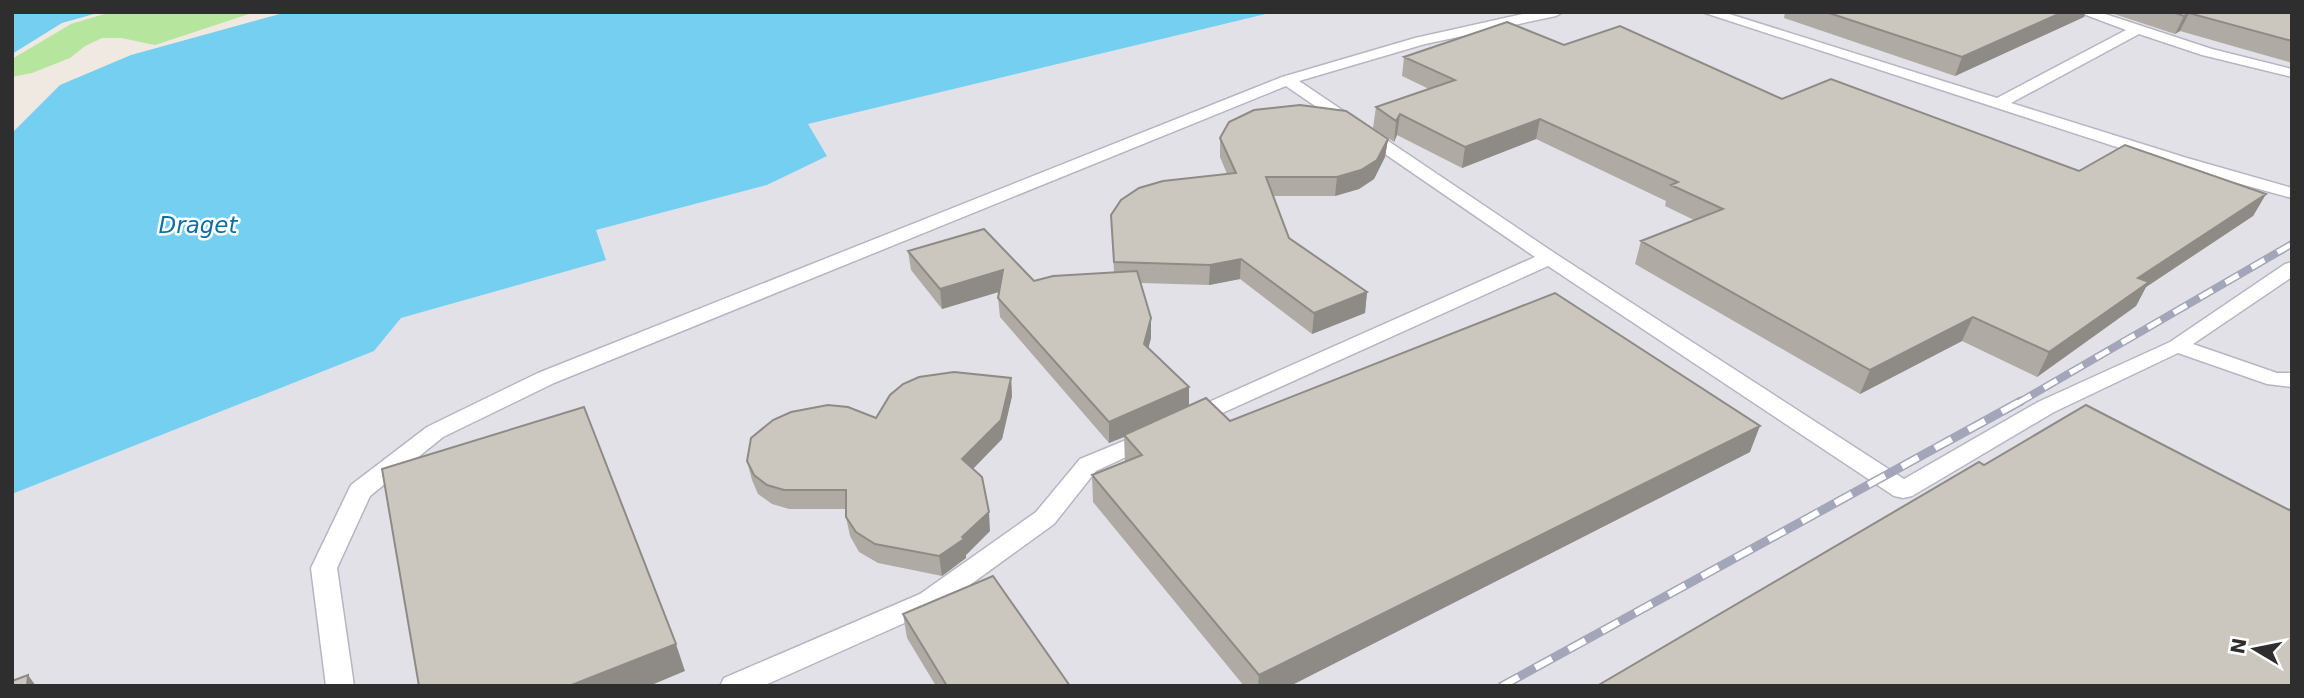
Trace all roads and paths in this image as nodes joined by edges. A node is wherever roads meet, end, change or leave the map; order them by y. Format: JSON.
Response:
{"nodes":[{"id":1,"x":1556,"y":12,"type":"edge"},
{"id":2,"x":1709,"y":12,"type":"edge"},
{"id":3,"x":2085,"y":12,"type":"edge"},
{"id":4,"x":2137,"y":30,"type":"junction"},
{"id":5,"x":2292,"y":73,"type":"edge"},
{"id":6,"x":1287,"y":80,"type":"junction"},
{"id":7,"x":1998,"y":104,"type":"junction"},
{"id":8,"x":2292,"y":193,"type":"edge"},
{"id":9,"x":1549,"y":258,"type":"junction"},
{"id":10,"x":2292,"y":268,"type":"edge"},
{"id":11,"x":2177,"y":346,"type":"junction"},
{"id":12,"x":2292,"y":380,"type":"edge"},
{"id":13,"x":340,"y":686,"type":"edge"},
{"id":14,"x":734,"y":686,"type":"edge"}],
"edges":[{"from":1,"to":6,"type":"lane"},
{"from":2,"to":7,"type":"lane"},
{"from":3,"to":4,"type":"lane"},
{"from":4,"to":5,"type":"lane"},
{"from":4,"to":7,"type":"lane"},
{"from":6,"to":9,"type":"lane"},
{"from":6,"to":13,"type":"lane"},
{"from":7,"to":8,"type":"lane"},
{"from":9,"to":11,"type":"lane"},
{"from":9,"to":14,"type":"lane"},
{"from":10,"to":11,"type":"lane"},
{"from":11,"to":12,"type":"lane"}]}
